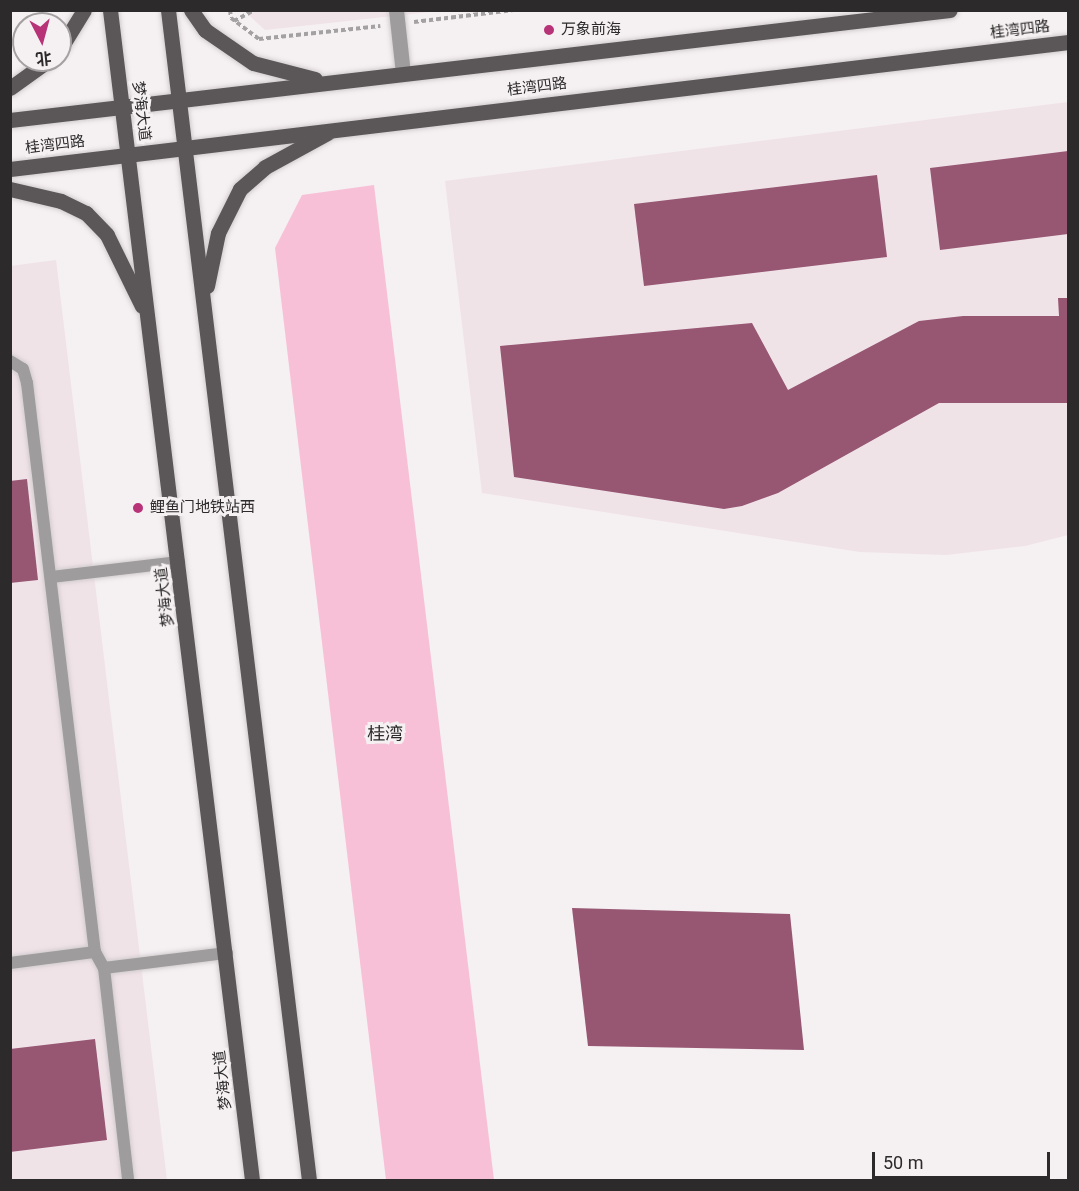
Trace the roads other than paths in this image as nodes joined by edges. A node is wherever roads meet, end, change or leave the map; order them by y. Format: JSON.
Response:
{"nodes":[{"id":1,"x":84,"y":10,"type":"edge"},
{"id":2,"x":110,"y":10,"type":"edge"},
{"id":3,"x":168,"y":10,"type":"edge"},
{"id":4,"x":191,"y":10,"type":"edge"},
{"id":5,"x":950,"y":10,"type":"edge"},
{"id":6,"x":913,"y":13,"type":"edge"},
{"id":7,"x":397,"y":17,"type":"edge"},
{"id":8,"x":72,"y":30,"type":"edge"},
{"id":9,"x":1068,"y":42,"type":"edge"},
{"id":10,"x":32,"y":72,"type":"edge"},
{"id":11,"x":403,"y":73,"type":"junction"},
{"id":12,"x":330,"y":82,"type":"junction"},
{"id":13,"x":10,"y":88,"type":"edge"},
{"id":14,"x":179,"y":99,"type":"junction"},
{"id":15,"x":122,"y":106,"type":"junction"},
{"id":16,"x":11,"y":119,"type":"edge"},
{"id":17,"x":335,"y":129,"type":"junction"},
{"id":18,"x":185,"y":147,"type":"junction"},
{"id":19,"x":128,"y":154,"type":"junction"},
{"id":20,"x":10,"y":169,"type":"edge"},
{"id":21,"x":10,"y":189,"type":"edge"},
{"id":22,"x":204,"y":298,"type":"junction"},
{"id":23,"x":150,"y":325,"type":"junction"},
{"id":24,"x":10,"y":361,"type":"edge"},
{"id":25,"x":179,"y":562,"type":"junction"},
{"id":26,"x":51,"y":577,"type":"junction"},
{"id":27,"x":95,"y":952,"type":"junction"},
{"id":28,"x":227,"y":953,"type":"junction"},
{"id":29,"x":10,"y":963,"type":"edge"},
{"id":30,"x":104,"y":968,"type":"junction"},
{"id":31,"x":309,"y":1177,"type":"edge"},
{"id":32,"x":251,"y":1179,"type":"edge"},
{"id":33,"x":129,"y":1180,"type":"edge"}],
"edges":[{"from":1,"to":8,"type":"main road"},
{"from":2,"to":15,"type":"main road","name":"梦海大道"},
{"from":3,"to":14,"type":"main road"},
{"from":4,"to":12,"type":"main road"},
{"from":5,"to":6,"type":"main road","name":"桂湾四路"},
{"from":6,"to":11,"type":"main road","name":"桂湾四路"},
{"from":7,"to":11,"type":"street"},
{"from":9,"to":17,"type":"main road","name":"桂湾四路"},
{"from":10,"to":13,"type":"main road"},
{"from":11,"to":12,"type":"main road","name":"桂湾四路"},
{"from":12,"to":14,"type":"main road","name":"桂湾四路"},
{"from":14,"to":15,"type":"main road","name":"桂湾四路"},
{"from":14,"to":18,"type":"main road"},
{"from":15,"to":16,"type":"main road","name":"桂湾四路"},
{"from":15,"to":19,"type":"main road","name":"梦海大道"},
{"from":17,"to":18,"type":"main road","name":"桂湾四路"},
{"from":17,"to":22,"type":"main road"},
{"from":18,"to":19,"type":"main road","name":"桂湾四路"},
{"from":18,"to":22,"type":"main road"},
{"from":19,"to":20,"type":"main road","name":"桂湾四路"},
{"from":19,"to":23,"type":"main road","name":"梦海大道"},
{"from":21,"to":23,"type":"main road"},
{"from":22,"to":31,"type":"main road"},
{"from":23,"to":25,"type":"main road","name":"梦海大道"},
{"from":24,"to":26,"type":"lane"},
{"from":25,"to":26,"type":"lane"},
{"from":25,"to":28,"type":"main road","name":"梦海大道"},
{"from":26,"to":27,"type":"lane"},
{"from":27,"to":29,"type":"lane"},
{"from":27,"to":30,"type":"lane"},
{"from":28,"to":30,"type":"lane"},
{"from":28,"to":32,"type":"main road","name":"梦海大道"},
{"from":30,"to":33,"type":"lane"}]}
